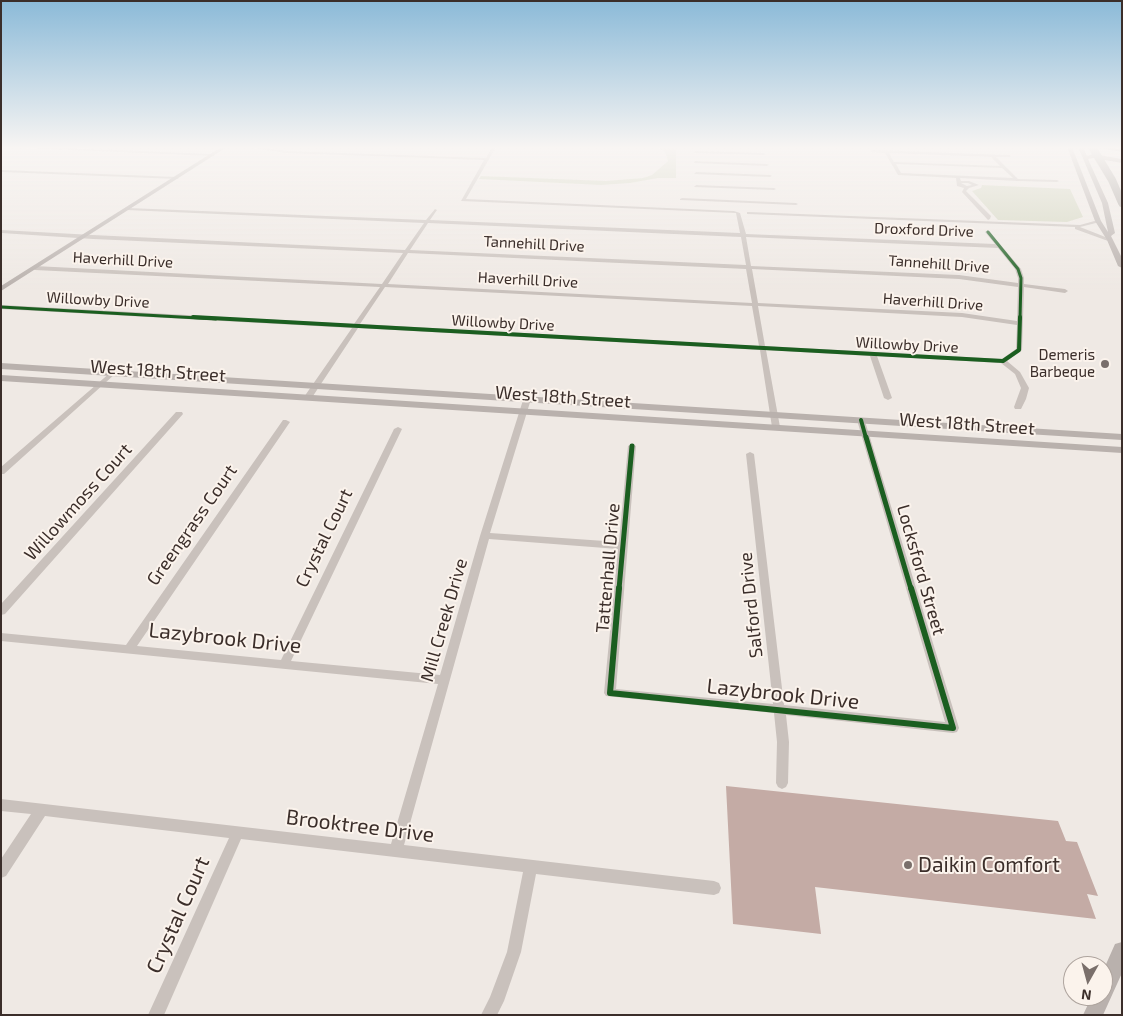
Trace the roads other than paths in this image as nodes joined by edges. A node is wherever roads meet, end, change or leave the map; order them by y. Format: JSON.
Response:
{"nodes":[{"id":1,"x":151,"y":194,"type":"edge"},
{"id":2,"x":466,"y":194,"type":"edge"},
{"id":3,"x":697,"y":194,"type":"edge"},
{"id":4,"x":776,"y":194,"type":"edge"},
{"id":5,"x":967,"y":194,"type":"edge"},
{"id":6,"x":1088,"y":194,"type":"edge"},
{"id":7,"x":1101,"y":194,"type":"edge"},
{"id":8,"x":682,"y":199,"type":"dead end"},
{"id":9,"x":697,"y":200,"type":"junction"},
{"id":10,"x":778,"y":203,"type":"junction"},
{"id":11,"x":796,"y":204,"type":"dead end"},
{"id":12,"x":128,"y":209,"type":"junction"},
{"id":13,"x":435,"y":210,"type":"dead end"},
{"id":14,"x":735,"y":211,"type":"junction"},
{"id":15,"x":748,"y":212,"type":"junction"},
{"id":16,"x":989,"y":220,"type":"junction"},
{"id":17,"x":428,"y":222,"type":"junction"},
{"id":18,"x":741,"y":222,"type":"junction"},
{"id":19,"x":1098,"y":222,"type":"junction"},
{"id":20,"x":1047,"y":225,"type":"junction"},
{"id":21,"x":1,"y":230,"type":"edge"},
{"id":22,"x":988,"y":232,"type":"dead end"},
{"id":23,"x":743,"y":235,"type":"junction"},
{"id":24,"x":85,"y":236,"type":"junction"},
{"id":25,"x":1108,"y":238,"type":"junction"},
{"id":26,"x":999,"y":246,"type":"junction"},
{"id":27,"x":408,"y":251,"type":"junction"},
{"id":28,"x":1122,"y":266,"type":"edge"},
{"id":29,"x":749,"y":267,"type":"junction"},
{"id":30,"x":35,"y":268,"type":"junction"},
{"id":31,"x":1020,"y":284,"type":"junction"},
{"id":32,"x":384,"y":286,"type":"junction"},
{"id":33,"x":1,"y":289,"type":"edge"},
{"id":34,"x":1065,"y":291,"type":"dead end"},
{"id":35,"x":755,"y":304,"type":"junction"},
{"id":36,"x":1,"y":307,"type":"edge"},
{"id":37,"x":1019,"y":323,"type":"junction"},
{"id":38,"x":356,"y":327,"type":"junction"},
{"id":39,"x":763,"y":350,"type":"junction"},
{"id":40,"x":873,"y":355,"type":"junction"},
{"id":41,"x":1003,"y":361,"type":"junction"},
{"id":42,"x":1,"y":366,"type":"edge"},
{"id":43,"x":113,"y":373,"type":"junction"},
{"id":44,"x":1,"y":378,"type":"edge"},
{"id":45,"x":101,"y":384,"type":"junction"},
{"id":46,"x":316,"y":386,"type":"junction"},
{"id":47,"x":419,"y":392,"type":"junction"},
{"id":48,"x":308,"y":397,"type":"junction"},
{"id":49,"x":888,"y":398,"type":"dead end"},
{"id":50,"x":527,"y":399,"type":"junction"},
{"id":51,"x":413,"y":404,"type":"junction"},
{"id":52,"x":649,"y":407,"type":"junction"},
{"id":53,"x":1018,"y":407,"type":"dead end"},
{"id":54,"x":524,"y":411,"type":"junction"},
{"id":55,"x":179,"y":414,"type":"dead end"},
{"id":56,"x":773,"y":414,"type":"junction"},
{"id":57,"x":648,"y":419,"type":"junction"},
{"id":58,"x":861,"y":420,"type":"junction"},
{"id":59,"x":286,"y":422,"type":"dead end"},
{"id":60,"x":776,"y":427,"type":"junction"},
{"id":61,"x":398,"y":429,"type":"dead end"},
{"id":62,"x":866,"y":433,"type":"junction"},
{"id":63,"x":1093,"y":435,"type":"junction"},
{"id":64,"x":1122,"y":437,"type":"edge"},
{"id":65,"x":632,"y":446,"type":"dead end"},
{"id":66,"x":1097,"y":448,"type":"junction"},
{"id":67,"x":1122,"y":450,"type":"edge"},
{"id":68,"x":750,"y":454,"type":"dead end"},
{"id":69,"x":1,"y":472,"type":"edge"},
{"id":70,"x":485,"y":536,"type":"junction"},
{"id":71,"x":624,"y":546,"type":"junction"},
{"id":72,"x":1,"y":611,"type":"edge"},
{"id":73,"x":1,"y":637,"type":"edge"},
{"id":74,"x":129,"y":649,"type":"junction"},
{"id":75,"x":284,"y":664,"type":"junction"},
{"id":76,"x":444,"y":680,"type":"junction"},
{"id":77,"x":610,"y":694,"type":"joint"},
{"id":78,"x":779,"y":709,"type":"junction"},
{"id":79,"x":953,"y":728,"type":"joint"},
{"id":80,"x":782,"y":783,"type":"dead end"},
{"id":81,"x":1,"y":804,"type":"edge"},
{"id":82,"x":42,"y":809,"type":"junction"},
{"id":83,"x":238,"y":832,"type":"junction"},
{"id":84,"x":396,"y":851,"type":"junction"},
{"id":85,"x":531,"y":866,"type":"junction"},
{"id":86,"x":1,"y":870,"type":"edge"},
{"id":87,"x":714,"y":888,"type":"dead end"},
{"id":88,"x":1122,"y":951,"type":"edge"},
{"id":89,"x":1113,"y":971,"type":"edge"},
{"id":90,"x":156,"y":1015,"type":"edge"},
{"id":91,"x":489,"y":1015,"type":"edge"}],
"edges":[{"from":1,"to":12,"type":"main road"},
{"from":2,"to":14,"type":"street"},
{"from":3,"to":9,"type":"street"},
{"from":4,"to":10,"type":"street"},
{"from":5,"to":16,"type":"street"},
{"from":6,"to":19,"type":"main road"},
{"from":7,"to":25,"type":"main road"},
{"from":8,"to":9,"type":"street"},
{"from":9,"to":10,"type":"street"},
{"from":10,"to":11,"type":"street"},
{"from":12,"to":17,"type":"street","name":"Droxford Drive"},
{"from":12,"to":24,"type":"main road"},
{"from":13,"to":17,"type":"street"},
{"from":14,"to":15,"type":"street"},
{"from":14,"to":15,"type":"street"},
{"from":14,"to":18,"type":"street"},
{"from":15,"to":16,"type":"street"},
{"from":15,"to":18,"type":"street"},
{"from":16,"to":20,"type":"street"},
{"from":17,"to":23,"type":"street","name":"Droxford Drive"},
{"from":17,"to":27,"type":"street"},
{"from":18,"to":23,"type":"street"},
{"from":19,"to":20,"type":"street"},
{"from":19,"to":25,"type":"main road"},
{"from":20,"to":25,"type":"street"},
{"from":21,"to":24,"type":"street","name":"Tannehill Drive"},
{"from":22,"to":26,"type":"street"},
{"from":23,"to":26,"type":"street","name":"Droxford Drive"},
{"from":23,"to":29,"type":"street"},
{"from":24,"to":27,"type":"street","name":"Tannehill Drive"},
{"from":24,"to":30,"type":"main road"},
{"from":25,"to":28,"type":"main road"},
{"from":26,"to":31,"type":"street"},
{"from":27,"to":29,"type":"street","name":"Tannehill Drive"},
{"from":27,"to":32,"type":"street"},
{"from":29,"to":31,"type":"street","name":"Tannehill Drive"},
{"from":29,"to":35,"type":"street"},
{"from":30,"to":32,"type":"street","name":"Haverhill Drive"},
{"from":30,"to":33,"type":"main road"},
{"from":31,"to":34,"type":"street","name":"Tannehill Drive"},
{"from":31,"to":37,"type":"street"},
{"from":32,"to":35,"type":"street","name":"Haverhill Drive"},
{"from":32,"to":38,"type":"street"},
{"from":35,"to":37,"type":"street","name":"Haverhill Drive"},
{"from":35,"to":39,"type":"street"},
{"from":36,"to":38,"type":"street","name":"Willowby Drive"},
{"from":37,"to":41,"type":"street"},
{"from":38,"to":39,"type":"street","name":"Willowby Drive"},
{"from":38,"to":46,"type":"street"},
{"from":39,"to":40,"type":"street","name":"Willowby Drive"},
{"from":39,"to":56,"type":"street"},
{"from":40,"to":41,"type":"street","name":"Willowby Drive"},
{"from":40,"to":49,"type":"street"},
{"from":41,"to":53,"type":"street"},
{"from":42,"to":43,"type":"main road","name":"West 18th Street"},
{"from":43,"to":45,"type":"street"},
{"from":43,"to":46,"type":"main road","name":"West 18th Street"},
{"from":44,"to":45,"type":"main road","name":"West 18th Street"},
{"from":45,"to":48,"type":"main road","name":"West 18th Street"},
{"from":45,"to":69,"type":"street"},
{"from":46,"to":47,"type":"main road","name":"West 18th Street"},
{"from":46,"to":48,"type":"street"},
{"from":47,"to":50,"type":"main road","name":"West 18th Street"},
{"from":47,"to":51,"type":"main road"},
{"from":48,"to":51,"type":"main road","name":"West 18th Street"},
{"from":50,"to":52,"type":"main road","name":"West 18th Street"},
{"from":50,"to":54,"type":"street","name":"Mill Creek Drive"},
{"from":51,"to":54,"type":"main road","name":"West 18th Street"},
{"from":52,"to":56,"type":"main road","name":"West 18th Street"},
{"from":52,"to":57,"type":"main road"},
{"from":54,"to":57,"type":"main road","name":"West 18th Street"},
{"from":54,"to":70,"type":"street","name":"Mill Creek Drive"},
{"from":55,"to":72,"type":"street","name":"Willowmoss Court"},
{"from":56,"to":58,"type":"main road","name":"West 18th Street"},
{"from":56,"to":60,"type":"street"},
{"from":57,"to":60,"type":"main road","name":"West 18th Street"},
{"from":58,"to":62,"type":"street","name":"Locksford Street"},
{"from":58,"to":63,"type":"main road","name":"West 18th Street"},
{"from":59,"to":74,"type":"street","name":"Greengrass Court"},
{"from":60,"to":62,"type":"main road","name":"West 18th Street"},
{"from":61,"to":75,"type":"street","name":"Crystal Court"},
{"from":62,"to":66,"type":"main road","name":"West 18th Street"},
{"from":62,"to":79,"type":"street","name":"Locksford Street"},
{"from":63,"to":64,"type":"main road","name":"West 18th Street"},
{"from":63,"to":66,"type":"main road"},
{"from":65,"to":71,"type":"street","name":"Tattenhall Drive"},
{"from":66,"to":67,"type":"main road","name":"West 18th Street"},
{"from":68,"to":78,"type":"street","name":"Salford Drive"},
{"from":70,"to":71,"type":"street"},
{"from":70,"to":76,"type":"street","name":"Mill Creek Drive"},
{"from":71,"to":77,"type":"street","name":"Tattenhall Drive"},
{"from":73,"to":74,"type":"street","name":"Lazybrook Drive"},
{"from":74,"to":75,"type":"street","name":"Lazybrook Drive"},
{"from":75,"to":76,"type":"street","name":"Lazybrook Drive"},
{"from":76,"to":84,"type":"street","name":"Mill Creek Drive"},
{"from":77,"to":78,"type":"street","name":"Lazybrook Drive"},
{"from":78,"to":79,"type":"street","name":"Lazybrook Drive"},
{"from":78,"to":80,"type":"street","name":"Salford Drive"},
{"from":81,"to":82,"type":"street","name":"Brooktree Drive"},
{"from":82,"to":83,"type":"street","name":"Brooktree Drive"},
{"from":82,"to":86,"type":"street"},
{"from":83,"to":84,"type":"street","name":"Brooktree Drive"},
{"from":83,"to":90,"type":"street","name":"Crystal Court"},
{"from":84,"to":85,"type":"street","name":"Brooktree Drive"},
{"from":85,"to":87,"type":"street","name":"Brooktree Drive"},
{"from":85,"to":91,"type":"street"},
{"from":88,"to":89,"type":"main road"}]}
